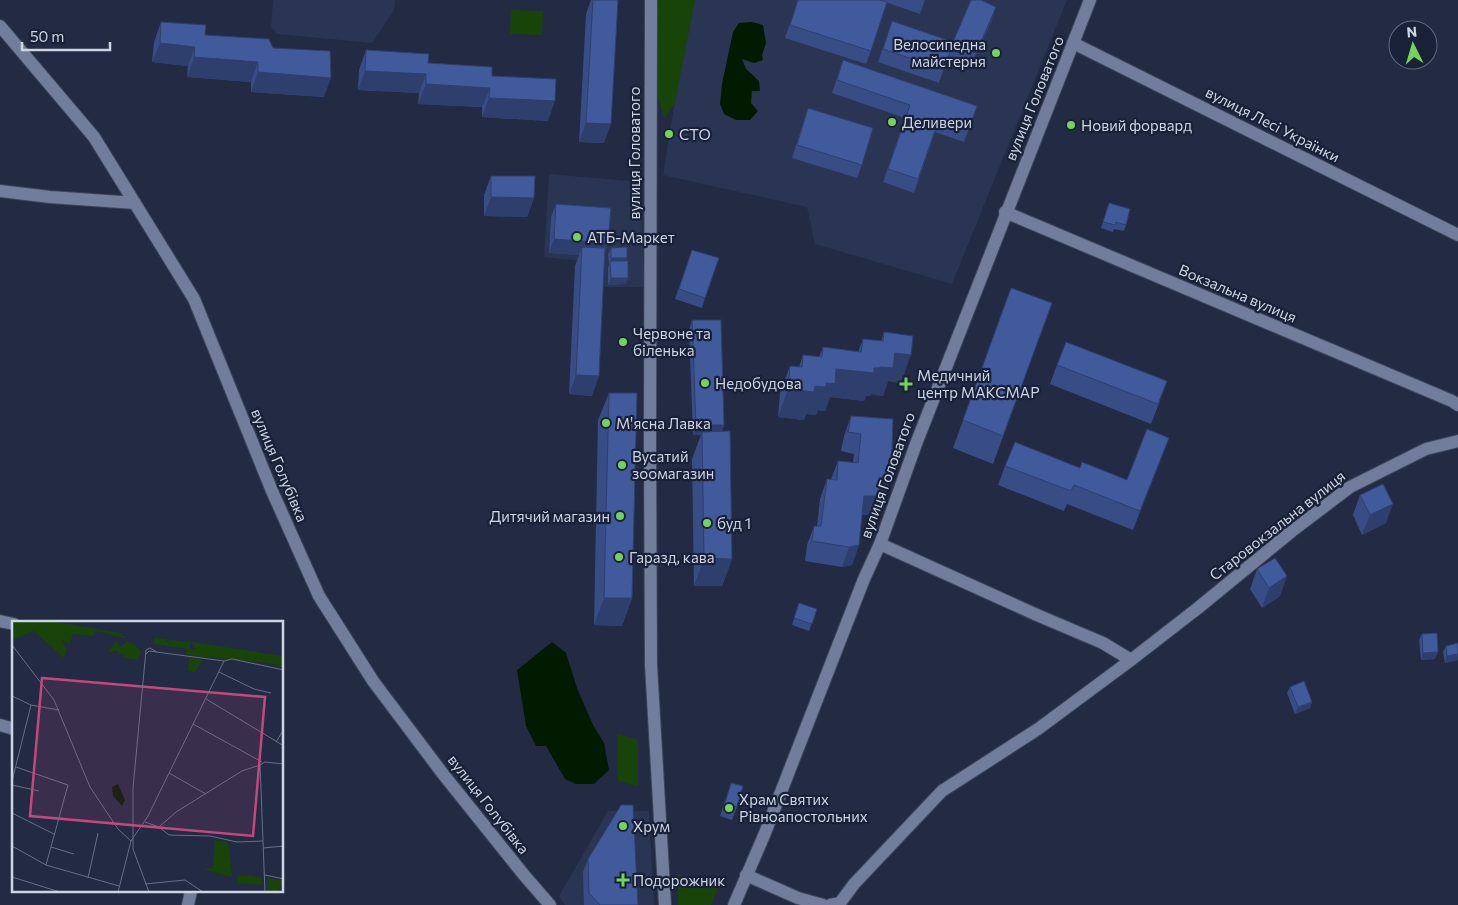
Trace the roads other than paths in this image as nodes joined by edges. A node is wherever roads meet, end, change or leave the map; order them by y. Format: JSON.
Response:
{"nodes":[{"id":1,"x":651,"y":0,"type":"edge"},
{"id":2,"x":1090,"y":0,"type":"edge"},
{"id":3,"x":0,"y":26,"type":"edge"},
{"id":4,"x":1073,"y":43,"type":"junction"},
{"id":5,"x":0,"y":191,"type":"edge"},
{"id":6,"x":135,"y":203,"type":"junction"},
{"id":7,"x":1006,"y":212,"type":"junction"},
{"id":8,"x":1458,"y":234,"type":"edge"},
{"id":9,"x":1458,"y":405,"type":"edge"},
{"id":10,"x":1458,"y":441,"type":"edge"},
{"id":11,"x":880,"y":544,"type":"junction"},
{"id":12,"x":1131,"y":660,"type":"junction"},
{"id":13,"x":746,"y":875,"type":"junction"},
{"id":14,"x":191,"y":892,"type":"edge"},
{"id":15,"x":838,"y":904,"type":"edge"},
{"id":16,"x":188,"y":905,"type":"edge"},
{"id":17,"x":550,"y":905,"type":"edge"},
{"id":18,"x":665,"y":905,"type":"edge"},
{"id":19,"x":734,"y":905,"type":"edge"},
{"id":20,"x":823,"y":905,"type":"edge"}],
"edges":[{"from":1,"to":18,"type":"street","name":"вулиця Головатого"},
{"from":2,"to":4,"type":"street","name":"вулиця Головатого"},
{"from":3,"to":6,"type":"street","name":"вулиця Голубівка"},
{"from":4,"to":7,"type":"street","name":"вулиця Головатого"},
{"from":4,"to":8,"type":"street","name":"вулиця Лесі Українки"},
{"from":5,"to":6,"type":"street"},
{"from":6,"to":17,"type":"street","name":"вулиця Голубівка"},
{"from":7,"to":9,"type":"street","name":"Вокзальна вулиця"},
{"from":7,"to":11,"type":"street","name":"вулиця Головатого"},
{"from":10,"to":12,"type":"street","name":"Старовокзальна вулиця"},
{"from":11,"to":12,"type":"street"},
{"from":11,"to":13,"type":"street","name":"вулиця Головатого"},
{"from":12,"to":15,"type":"street","name":"Старовокзальна вулиця"},
{"from":13,"to":19,"type":"street","name":"вулиця Головатого"},
{"from":13,"to":20,"type":"street"},
{"from":14,"to":16,"type":"street"}]}
